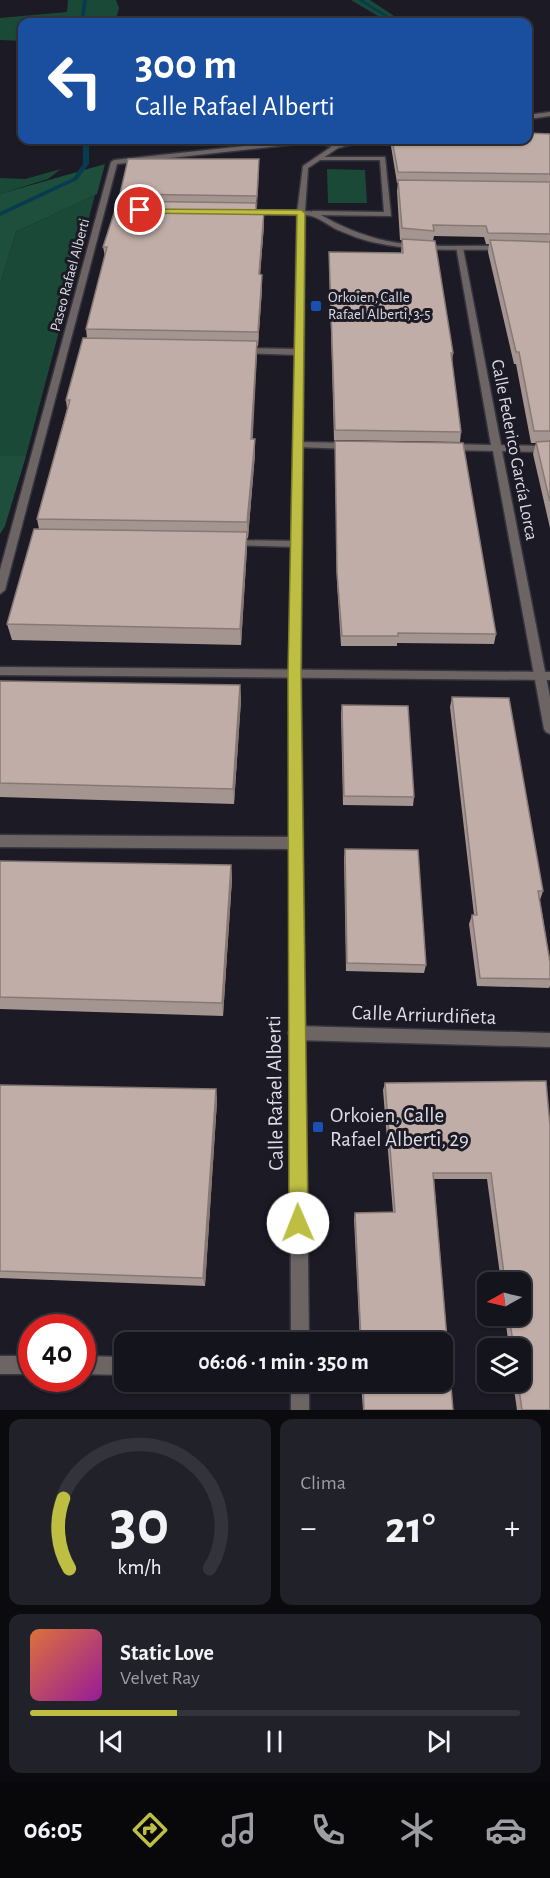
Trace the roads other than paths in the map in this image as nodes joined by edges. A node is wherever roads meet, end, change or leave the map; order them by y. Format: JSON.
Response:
{"nodes":[{"id":1,"x":550,"y":114,"type":"edge"},
{"id":2,"x":532,"y":116,"type":"edge"},
{"id":3,"x":279,"y":144,"type":"edge"},
{"id":4,"x":327,"y":144,"type":"edge"},
{"id":5,"x":348,"y":144,"type":"edge"},
{"id":6,"x":336,"y":147,"type":"junction"},
{"id":7,"x":318,"y":158,"type":"junction"},
{"id":8,"x":385,"y":187,"type":"junction"},
{"id":9,"x":397,"y":187,"type":"edge"},
{"id":10,"x":235,"y":212,"type":"edge"},
{"id":11,"x":301,"y":213,"type":"junction"},
{"id":12,"x":315,"y":213,"type":"junction"},
{"id":13,"x":459,"y":248,"type":"junction"},
{"id":14,"x":516,"y":248,"type":"edge"},
{"id":15,"x":231,"y":351,"type":"edge"},
{"id":16,"x":299,"y":352,"type":"junction"},
{"id":17,"x":299,"y":445,"type":"junction"},
{"id":18,"x":363,"y":446,"type":"edge"},
{"id":19,"x":442,"y":447,"type":"edge"},
{"id":20,"x":497,"y":448,"type":"junction"},
{"id":21,"x":550,"y":449,"type":"edge"},
{"id":22,"x":221,"y":543,"type":"edge"},
{"id":23,"x":297,"y":544,"type":"junction"},
{"id":24,"x":0,"y":590,"type":"edge"},
{"id":25,"x":0,"y":671,"type":"edge"},
{"id":26,"x":295,"y":674,"type":"junction"},
{"id":27,"x":545,"y":676,"type":"edge"},
{"id":28,"x":550,"y":729,"type":"edge"},
{"id":29,"x":0,"y":841,"type":"edge"},
{"id":30,"x":296,"y":843,"type":"junction"},
{"id":31,"x":296,"y":1033,"type":"junction"},
{"id":32,"x":550,"y":1040,"type":"edge"},
{"id":33,"x":300,"y":1332,"type":"edge"},
{"id":34,"x":0,"y":1365,"type":"edge"},
{"id":35,"x":18,"y":1365,"type":"edge"},
{"id":36,"x":96,"y":1365,"type":"edge"},
{"id":37,"x":114,"y":1365,"type":"edge"},
{"id":38,"x":300,"y":1392,"type":"edge"},
{"id":39,"x":300,"y":1410,"type":"edge"}],
"edges":[{"from":1,"to":2,"type":"street"},
{"from":3,"to":24,"type":"street","name":"Paseo Rafael Alberti"},
{"from":4,"to":6,"type":"street","name":"Paseo Rafael Alberti"},
{"from":5,"to":6,"type":"street","name":"Calle Rafael Alberti"},
{"from":6,"to":7,"type":"street","name":"Calle Rafael Alberti"},
{"from":7,"to":8,"type":"street"},
{"from":7,"to":11,"type":"street","name":"Calle Rafael Alberti"},
{"from":8,"to":9,"type":"street"},
{"from":8,"to":12,"type":"street"},
{"from":10,"to":11,"type":"street"},
{"from":11,"to":12,"type":"street"},
{"from":11,"to":16,"type":"street","name":"Calle Rafael Alberti"},
{"from":12,"to":13,"type":"street"},
{"from":13,"to":14,"type":"street"},
{"from":13,"to":20,"type":"street","name":"Calle Federico García Lorca"},
{"from":15,"to":16,"type":"street"},
{"from":16,"to":17,"type":"street","name":"Calle Rafael Alberti"},
{"from":17,"to":18,"type":"street"},
{"from":17,"to":23,"type":"street","name":"Calle Rafael Alberti"},
{"from":19,"to":20,"type":"street"},
{"from":20,"to":21,"type":"street"},
{"from":20,"to":27,"type":"street","name":"Calle Federico García Lorca"},
{"from":22,"to":23,"type":"street"},
{"from":23,"to":26,"type":"street","name":"Calle Rafael Alberti"},
{"from":25,"to":26,"type":"street"},
{"from":26,"to":27,"type":"street"},
{"from":26,"to":30,"type":"street","name":"Calle Rafael Alberti"},
{"from":27,"to":28,"type":"street","name":"Calle Federico García Lorca"},
{"from":29,"to":30,"type":"street"},
{"from":30,"to":31,"type":"street","name":"Calle Rafael Alberti"},
{"from":31,"to":32,"type":"street","name":"Calle Arriurdiñeta"},
{"from":31,"to":33,"type":"street","name":"Calle Rafael Alberti"},
{"from":34,"to":35,"type":"street"},
{"from":36,"to":37,"type":"street"},
{"from":38,"to":39,"type":"street"}]}
